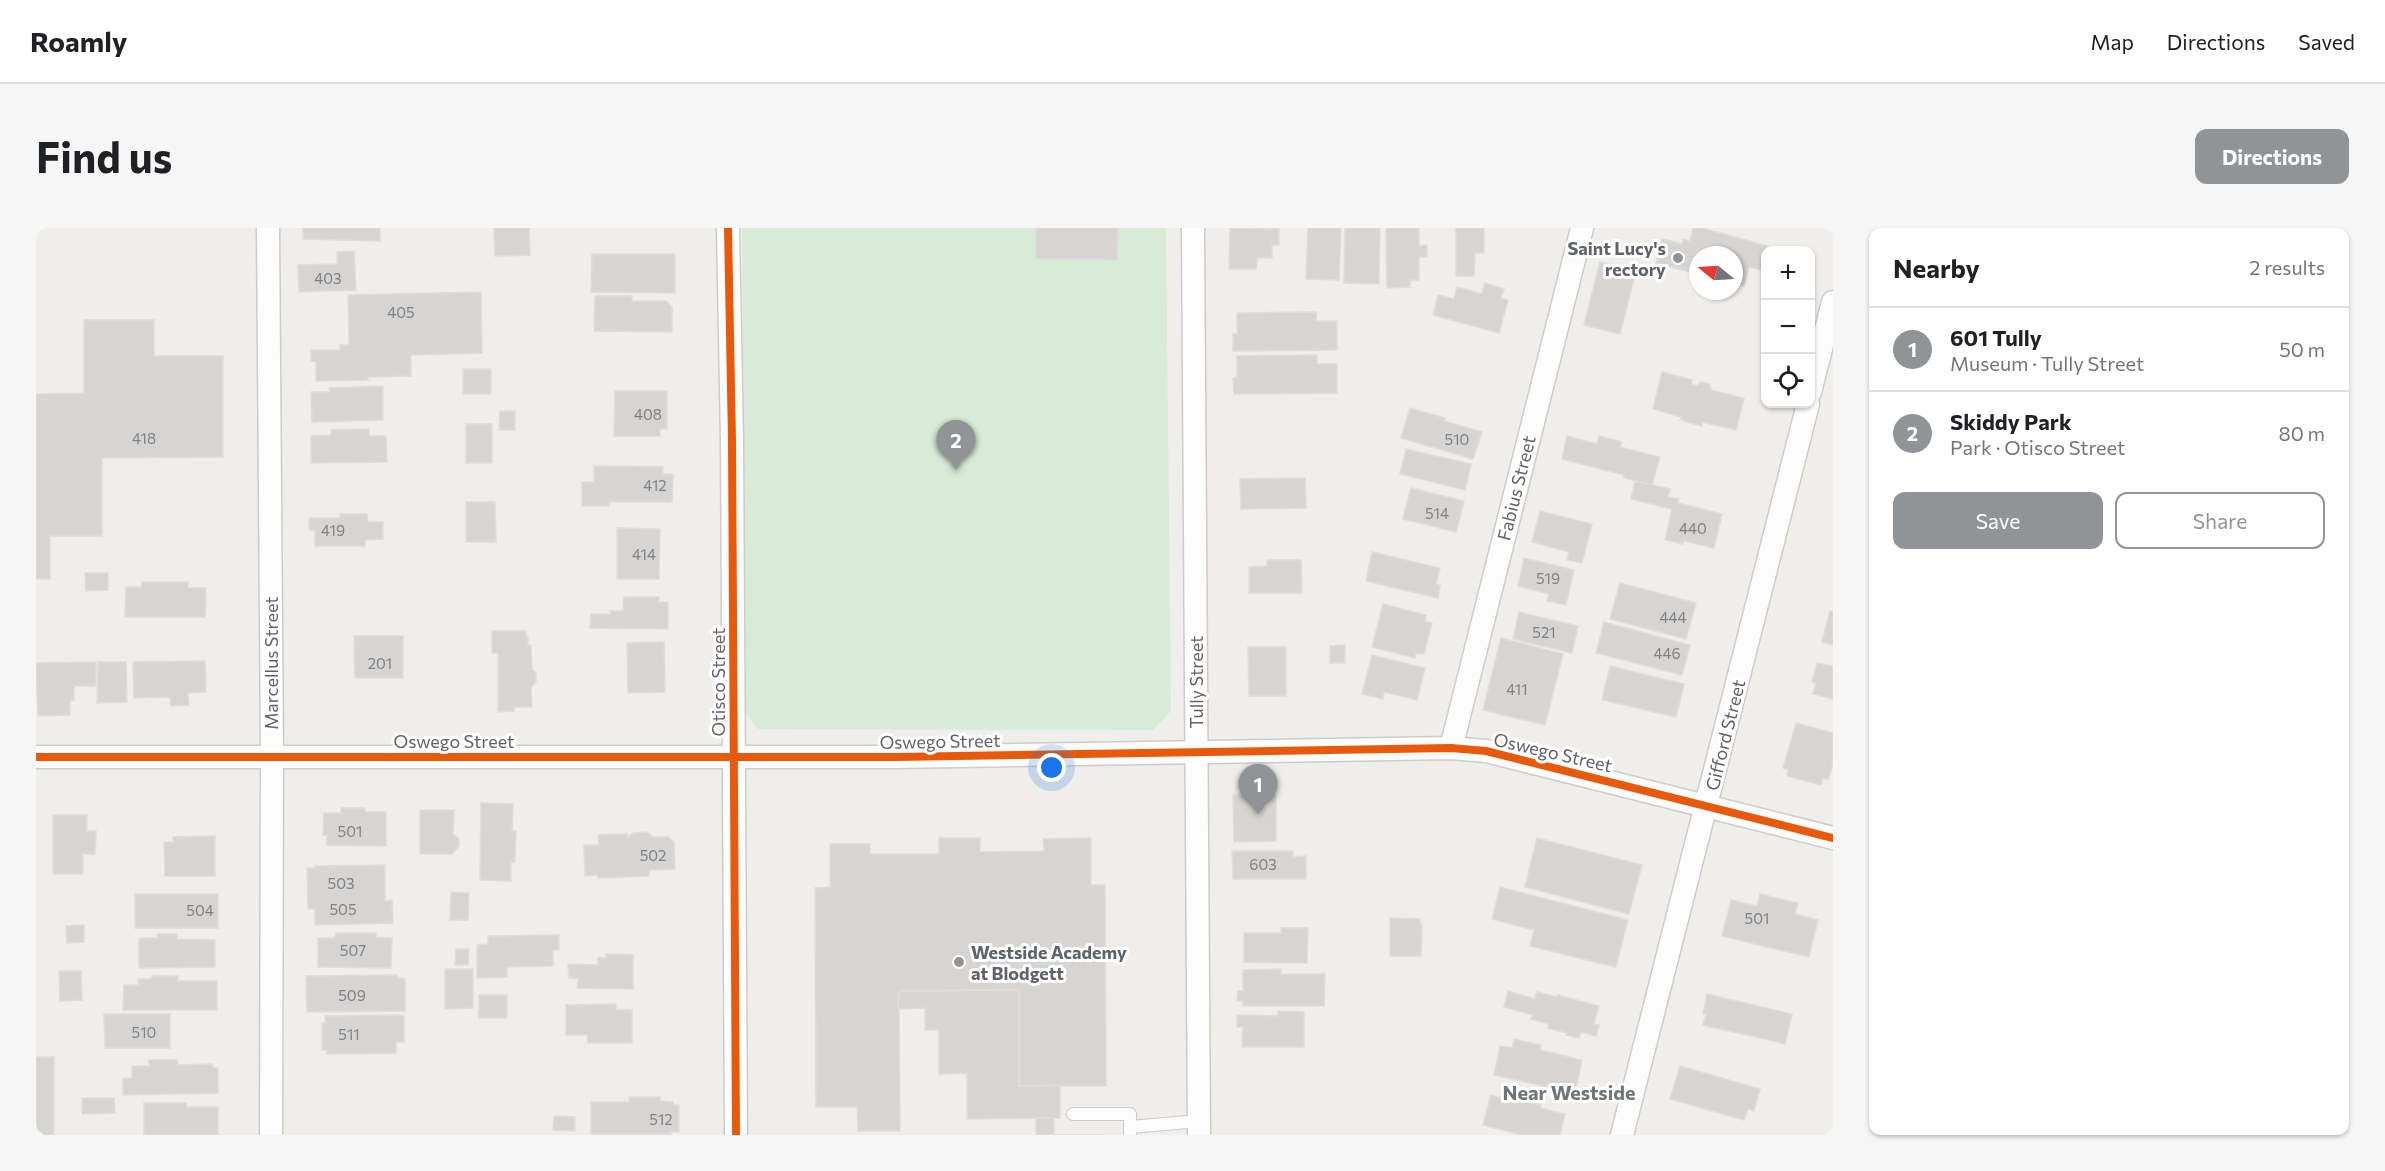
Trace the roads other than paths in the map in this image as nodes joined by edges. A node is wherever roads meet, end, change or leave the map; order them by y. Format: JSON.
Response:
{"nodes":[{"id":1,"x":268,"y":228,"type":"edge"},
{"id":2,"x":729,"y":228,"type":"edge"},
{"id":3,"x":1192,"y":228,"type":"edge"},
{"id":4,"x":1582,"y":228,"type":"edge"},
{"id":5,"x":1833,"y":302,"type":"edge"},
{"id":6,"x":1815,"y":372,"type":"edge"},
{"id":7,"x":1807,"y":408,"type":"edge"},
{"id":8,"x":1451,"y":748,"type":"junction"},
{"id":9,"x":1196,"y":752,"type":"junction"},
{"id":10,"x":272,"y":756,"type":"junction"},
{"id":11,"x":733,"y":756,"type":"junction"},
{"id":12,"x":36,"y":757,"type":"edge"},
{"id":13,"x":1707,"y":805,"type":"junction"},
{"id":14,"x":1833,"y":838,"type":"edge"},
{"id":15,"x":1072,"y":1114,"type":"dead end"},
{"id":16,"x":1199,"y":1128,"type":"edge"},
{"id":17,"x":1130,"y":1131,"type":"edge"},
{"id":18,"x":271,"y":1135,"type":"edge"},
{"id":19,"x":736,"y":1135,"type":"edge"},
{"id":20,"x":1622,"y":1135,"type":"edge"}],
"edges":[{"from":1,"to":10,"type":"street","name":"Marcellus Street"},
{"from":2,"to":11,"type":"street","name":"Otisco Street"},
{"from":3,"to":9,"type":"street","name":"Tully Street"},
{"from":4,"to":8,"type":"street","name":"Fabius Street"},
{"from":5,"to":6,"type":"street"},
{"from":7,"to":13,"type":"street","name":"Gifford Street"},
{"from":8,"to":9,"type":"street","name":"Oswego Street"},
{"from":8,"to":13,"type":"street","name":"Oswego Street"},
{"from":9,"to":11,"type":"street","name":"Oswego Street"},
{"from":9,"to":16,"type":"street","name":"Tully Street"},
{"from":10,"to":11,"type":"street","name":"Oswego Street"},
{"from":10,"to":12,"type":"street","name":"Oswego Street"},
{"from":10,"to":18,"type":"street","name":"Marcellus Street"},
{"from":11,"to":19,"type":"street","name":"Otisco Street"},
{"from":13,"to":14,"type":"street","name":"Oswego Street"},
{"from":13,"to":20,"type":"street","name":"Gifford Street"},
{"from":15,"to":17,"type":"lane"},
{"from":16,"to":17,"type":"lane"}]}
